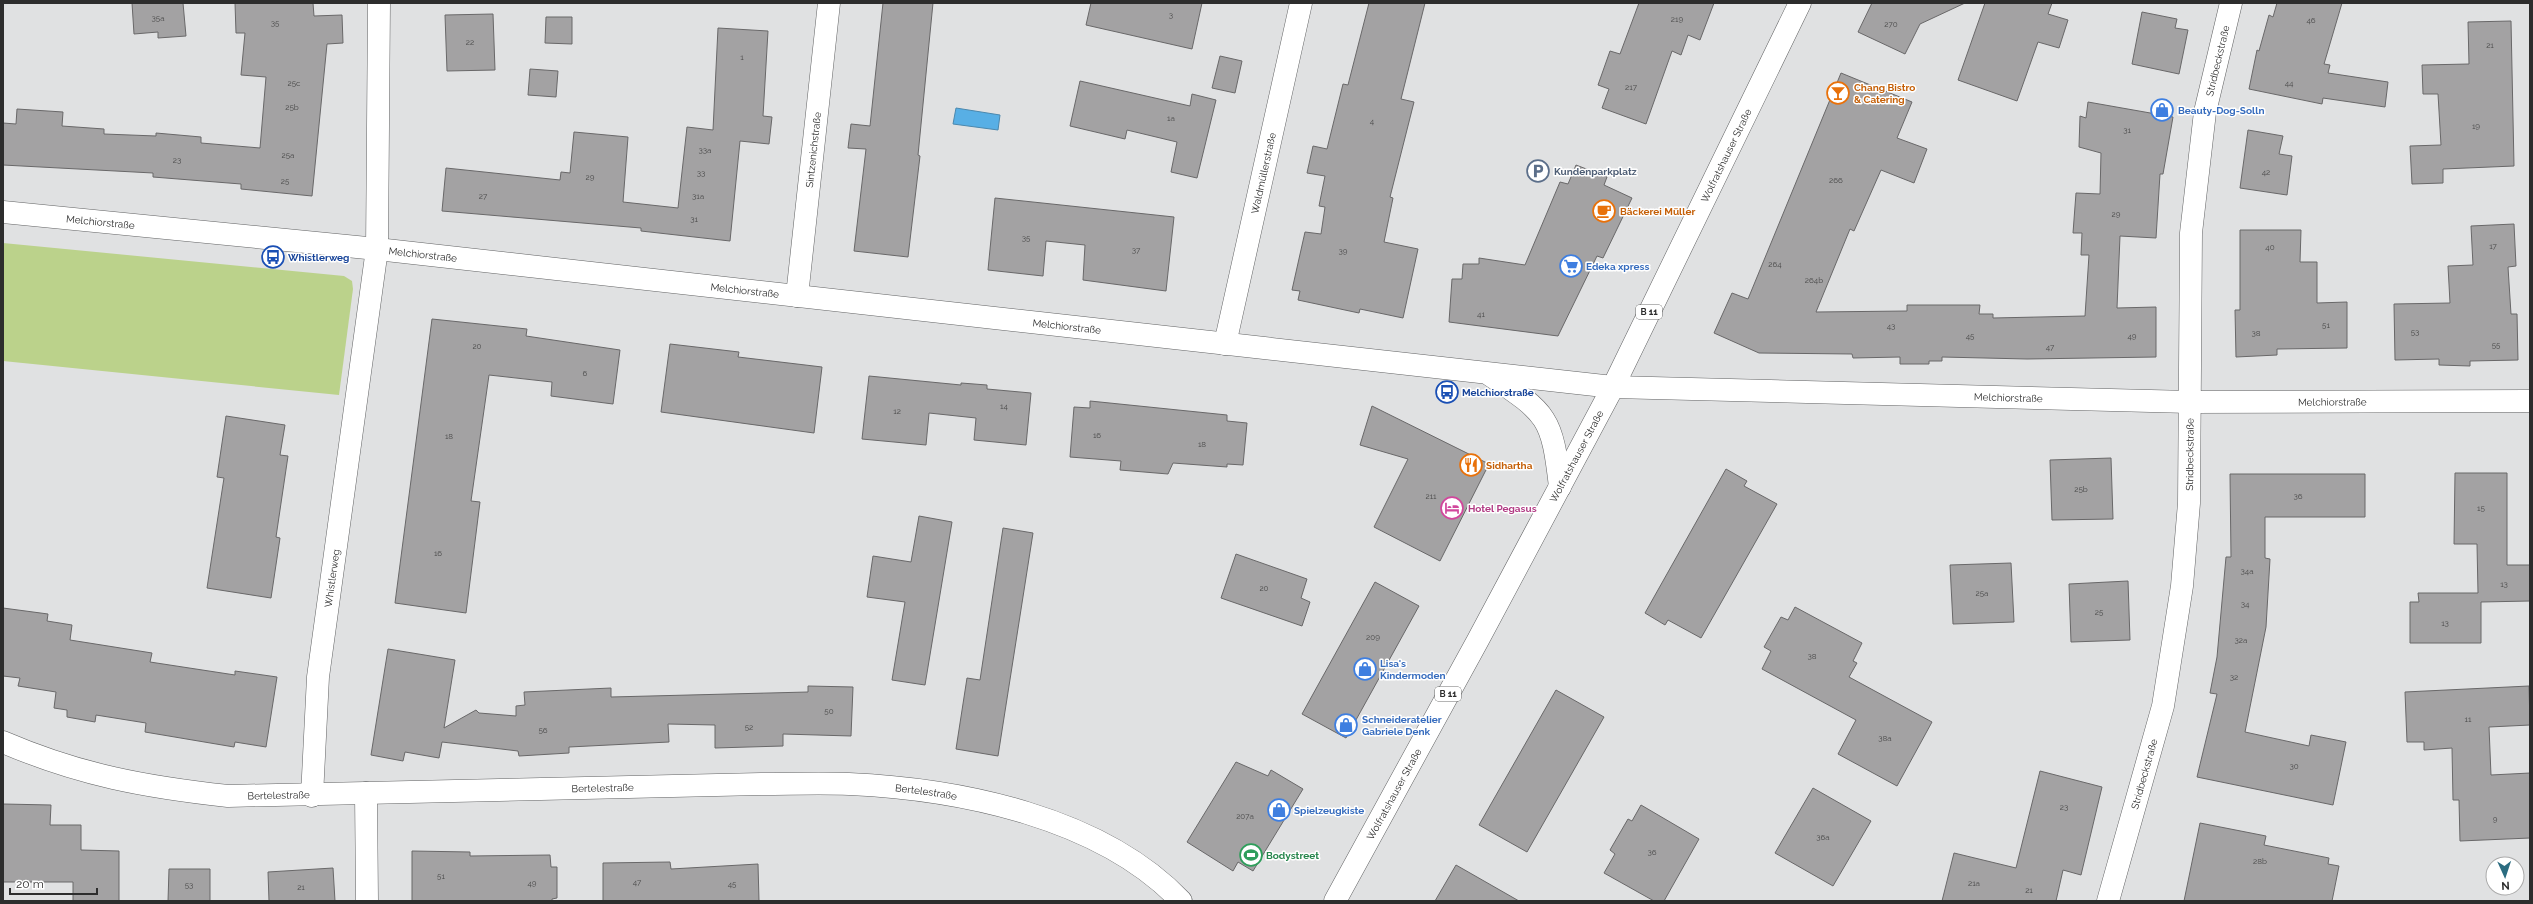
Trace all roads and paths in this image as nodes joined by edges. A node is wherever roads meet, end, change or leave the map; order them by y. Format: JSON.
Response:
{"nodes":[{"id":1,"x":379,"y":3,"type":"edge"},
{"id":2,"x":829,"y":3,"type":"edge"},
{"id":3,"x":1300,"y":3,"type":"edge"},
{"id":4,"x":1800,"y":3,"type":"edge"},
{"id":5,"x":2231,"y":3,"type":"edge"},
{"id":6,"x":3,"y":212,"type":"edge"},
{"id":7,"x":377,"y":249,"type":"junction"},
{"id":8,"x":797,"y":296,"type":"junction"},
{"id":9,"x":1225,"y":344,"type":"junction"},
{"id":10,"x":1487,"y":373,"type":"junction"},
{"id":11,"x":1613,"y":387,"type":"junction"},
{"id":12,"x":2530,"y":401,"type":"edge"},
{"id":13,"x":2190,"y":402,"type":"junction"},
{"id":14,"x":1560,"y":487,"type":"junction"},
{"id":15,"x":3,"y":742,"type":"edge"},
{"id":16,"x":366,"y":793,"type":"junction"},
{"id":17,"x":312,"y":796,"type":"junction"},
{"id":18,"x":367,"y":901,"type":"edge"},
{"id":19,"x":1181,"y":901,"type":"edge"},
{"id":20,"x":1335,"y":901,"type":"edge"},
{"id":21,"x":2108,"y":901,"type":"edge"}],
"edges":[{"from":1,"to":7,"type":"street","name":"Whistlerweg"},
{"from":2,"to":8,"type":"street","name":"Sintzenichstraße"},
{"from":3,"to":9,"type":"street","name":"Waldmüllerstraße"},
{"from":4,"to":11,"type":"street","name":"Wolfratshauser Straße","number":"B 11"},
{"from":5,"to":13,"type":"street","name":"Stridbeckstraße"},
{"from":6,"to":7,"type":"street","name":"Melchiorstraße"},
{"from":7,"to":8,"type":"street","name":"Melchiorstraße"},
{"from":7,"to":17,"type":"street","name":"Whistlerweg"},
{"from":8,"to":9,"type":"street","name":"Melchiorstraße"},
{"from":9,"to":10,"type":"street","name":"Melchiorstraße"},
{"from":10,"to":11,"type":"street","name":"Melchiorstraße"},
{"from":10,"to":14,"type":"street","name":"Melchiorstraße"},
{"from":11,"to":13,"type":"street","name":"Melchiorstraße"},
{"from":11,"to":14,"type":"street","name":"Wolfratshauser Straße","number":"B 11"},
{"from":12,"to":13,"type":"street","name":"Melchiorstraße"},
{"from":13,"to":21,"type":"street","name":"Stridbeckstraße"},
{"from":14,"to":20,"type":"street","name":"Wolfratshauser Straße","number":"B 11"},
{"from":15,"to":17,"type":"street","name":"Bertelestraße"},
{"from":16,"to":17,"type":"street","name":"Bertelestraße"},
{"from":16,"to":18,"type":"street"},
{"from":16,"to":19,"type":"street","name":"Bertelestraße"}]}
